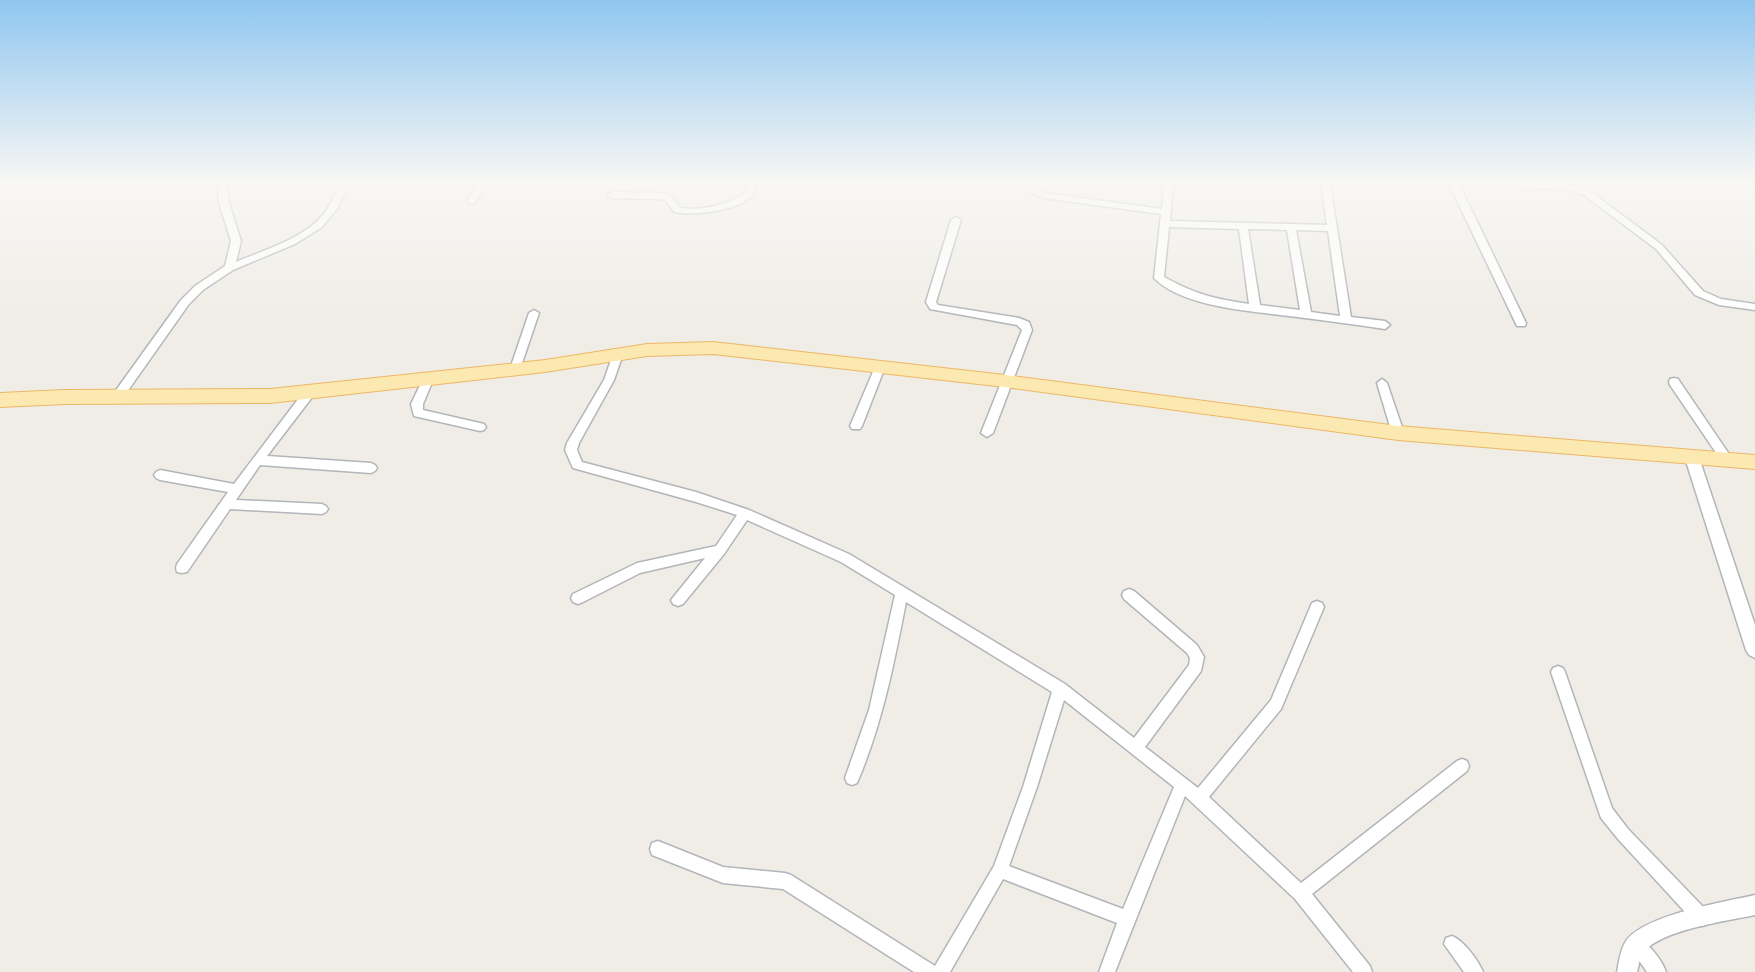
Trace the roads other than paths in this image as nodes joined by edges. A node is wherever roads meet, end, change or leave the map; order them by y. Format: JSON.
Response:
{"nodes":[{"id":1,"x":232,"y":229,"type":"edge"},
{"id":2,"x":312,"y":229,"type":"edge"},
{"id":3,"x":953,"y":229,"type":"edge"},
{"id":4,"x":1164,"y":229,"type":"edge"},
{"id":5,"x":1243,"y":229,"type":"edge"},
{"id":6,"x":1291,"y":229,"type":"edge"},
{"id":7,"x":1332,"y":229,"type":"edge"},
{"id":8,"x":1476,"y":229,"type":"edge"},
{"id":9,"x":1635,"y":229,"type":"edge"},
{"id":10,"x":230,"y":268,"type":"junction"},
{"id":11,"x":1755,"y":307,"type":"edge"},
{"id":12,"x":1255,"y":309,"type":"junction"},
{"id":13,"x":534,"y":312,"type":"dead end"},
{"id":14,"x":1306,"y":315,"type":"junction"},
{"id":15,"x":1346,"y":320,"type":"junction"},
{"id":16,"x":1521,"y":323,"type":"dead end"},
{"id":17,"x":1385,"y":325,"type":"dead end"},
{"id":18,"x":618,"y":354,"type":"junction"},
{"id":19,"x":880,"y":367,"type":"junction"},
{"id":20,"x":515,"y":369,"type":"junction"},
{"id":21,"x":428,"y":380,"type":"junction"},
{"id":22,"x":1005,"y":381,"type":"junction"},
{"id":23,"x":1674,"y":382,"type":"dead end"},
{"id":24,"x":1382,"y":383,"type":"dead end"},
{"id":25,"x":309,"y":393,"type":"junction"},
{"id":26,"x":118,"y":396,"type":"junction"},
{"id":27,"x":0,"y":400,"type":"edge"},
{"id":28,"x":856,"y":426,"type":"dead end"},
{"id":29,"x":480,"y":427,"type":"dead end"},
{"id":30,"x":987,"y":433,"type":"dead end"},
{"id":31,"x":1398,"y":433,"type":"junction"},
{"id":32,"x":1692,"y":458,"type":"junction"},
{"id":33,"x":257,"y":460,"type":"junction"},
{"id":34,"x":1727,"y":460,"type":"junction"},
{"id":35,"x":1755,"y":462,"type":"edge"},
{"id":36,"x":371,"y":468,"type":"dead end"},
{"id":37,"x":160,"y":475,"type":"dead end"},
{"id":38,"x":237,"y":489,"type":"junction"},
{"id":39,"x":227,"y":504,"type":"junction"},
{"id":40,"x":322,"y":509,"type":"dead end"},
{"id":41,"x":745,"y":513,"type":"junction"},
{"id":42,"x":720,"y":550,"type":"junction"},
{"id":43,"x":182,"y":568,"type":"dead end"},
{"id":44,"x":902,"y":592,"type":"junction"},
{"id":45,"x":1129,"y":595,"type":"dead end"},
{"id":46,"x":578,"y":598,"type":"dead end"},
{"id":47,"x":678,"y":600,"type":"dead end"},
{"id":48,"x":1317,"y":607,"type":"dead end"},
{"id":49,"x":1755,"y":650,"type":"edge"},
{"id":50,"x":1558,"y":672,"type":"dead end"},
{"id":51,"x":1060,"y":688,"type":"junction"},
{"id":52,"x":1135,"y":748,"type":"junction"},
{"id":53,"x":1462,"y":766,"type":"dead end"},
{"id":54,"x":852,"y":778,"type":"dead end"},
{"id":55,"x":1182,"y":785,"type":"junction"},
{"id":56,"x":1199,"y":798,"type":"junction"},
{"id":57,"x":658,"y":849,"type":"dead end"},
{"id":58,"x":1000,"y":870,"type":"junction"},
{"id":59,"x":1301,"y":893,"type":"junction"},
{"id":60,"x":1755,"y":904,"type":"edge"},
{"id":61,"x":1702,"y":918,"type":"junction"},
{"id":62,"x":1127,"y":919,"type":"junction"},
{"id":63,"x":1452,"y":945,"type":"dead end"},
{"id":64,"x":1636,"y":945,"type":"junction"},
{"id":65,"x":929,"y":972,"type":"edge"},
{"id":66,"x":941,"y":972,"type":"edge"},
{"id":67,"x":1107,"y":972,"type":"edge"},
{"id":68,"x":1364,"y":972,"type":"edge"},
{"id":69,"x":1475,"y":972,"type":"edge"},
{"id":70,"x":1627,"y":972,"type":"edge"},
{"id":71,"x":1658,"y":972,"type":"edge"}],
"edges":[{"from":1,"to":10,"type":"street"},
{"from":2,"to":10,"type":"street"},
{"from":3,"to":22,"type":"street"},
{"from":4,"to":12,"type":"street"},
{"from":5,"to":12,"type":"street"},
{"from":6,"to":14,"type":"street"},
{"from":7,"to":15,"type":"street"},
{"from":8,"to":16,"type":"street"},
{"from":9,"to":11,"type":"street"},
{"from":10,"to":26,"type":"street"},
{"from":12,"to":14,"type":"street"},
{"from":13,"to":20,"type":"street"},
{"from":14,"to":15,"type":"street"},
{"from":15,"to":17,"type":"street"},
{"from":18,"to":19,"type":"main road"},
{"from":18,"to":20,"type":"main road"},
{"from":18,"to":41,"type":"street"},
{"from":19,"to":22,"type":"main road"},
{"from":19,"to":28,"type":"street"},
{"from":20,"to":21,"type":"main road"},
{"from":21,"to":25,"type":"main road"},
{"from":21,"to":29,"type":"street"},
{"from":22,"to":30,"type":"street"},
{"from":22,"to":31,"type":"main road"},
{"from":23,"to":34,"type":"street"},
{"from":24,"to":31,"type":"street"},
{"from":25,"to":26,"type":"main road"},
{"from":25,"to":33,"type":"street"},
{"from":26,"to":27,"type":"main road"},
{"from":31,"to":32,"type":"main road"},
{"from":32,"to":34,"type":"main road"},
{"from":32,"to":49,"type":"street"},
{"from":33,"to":36,"type":"street"},
{"from":33,"to":38,"type":"street"},
{"from":34,"to":35,"type":"main road"},
{"from":37,"to":38,"type":"street"},
{"from":38,"to":39,"type":"street"},
{"from":39,"to":40,"type":"street"},
{"from":39,"to":43,"type":"street"},
{"from":41,"to":42,"type":"street"},
{"from":41,"to":44,"type":"street"},
{"from":42,"to":46,"type":"street"},
{"from":42,"to":47,"type":"street"},
{"from":44,"to":51,"type":"street"},
{"from":44,"to":54,"type":"street"},
{"from":45,"to":52,"type":"street"},
{"from":48,"to":56,"type":"street"},
{"from":50,"to":61,"type":"street"},
{"from":51,"to":52,"type":"street"},
{"from":51,"to":58,"type":"street"},
{"from":52,"to":55,"type":"street"},
{"from":53,"to":59,"type":"street"},
{"from":55,"to":56,"type":"street"},
{"from":55,"to":62,"type":"street"},
{"from":56,"to":59,"type":"street"},
{"from":57,"to":65,"type":"street"},
{"from":58,"to":62,"type":"street"},
{"from":58,"to":66,"type":"street"},
{"from":59,"to":68,"type":"street"},
{"from":60,"to":61,"type":"street"},
{"from":61,"to":64,"type":"street"},
{"from":62,"to":67,"type":"street"},
{"from":63,"to":69,"type":"street"},
{"from":64,"to":70,"type":"street"},
{"from":64,"to":71,"type":"street"}]}
